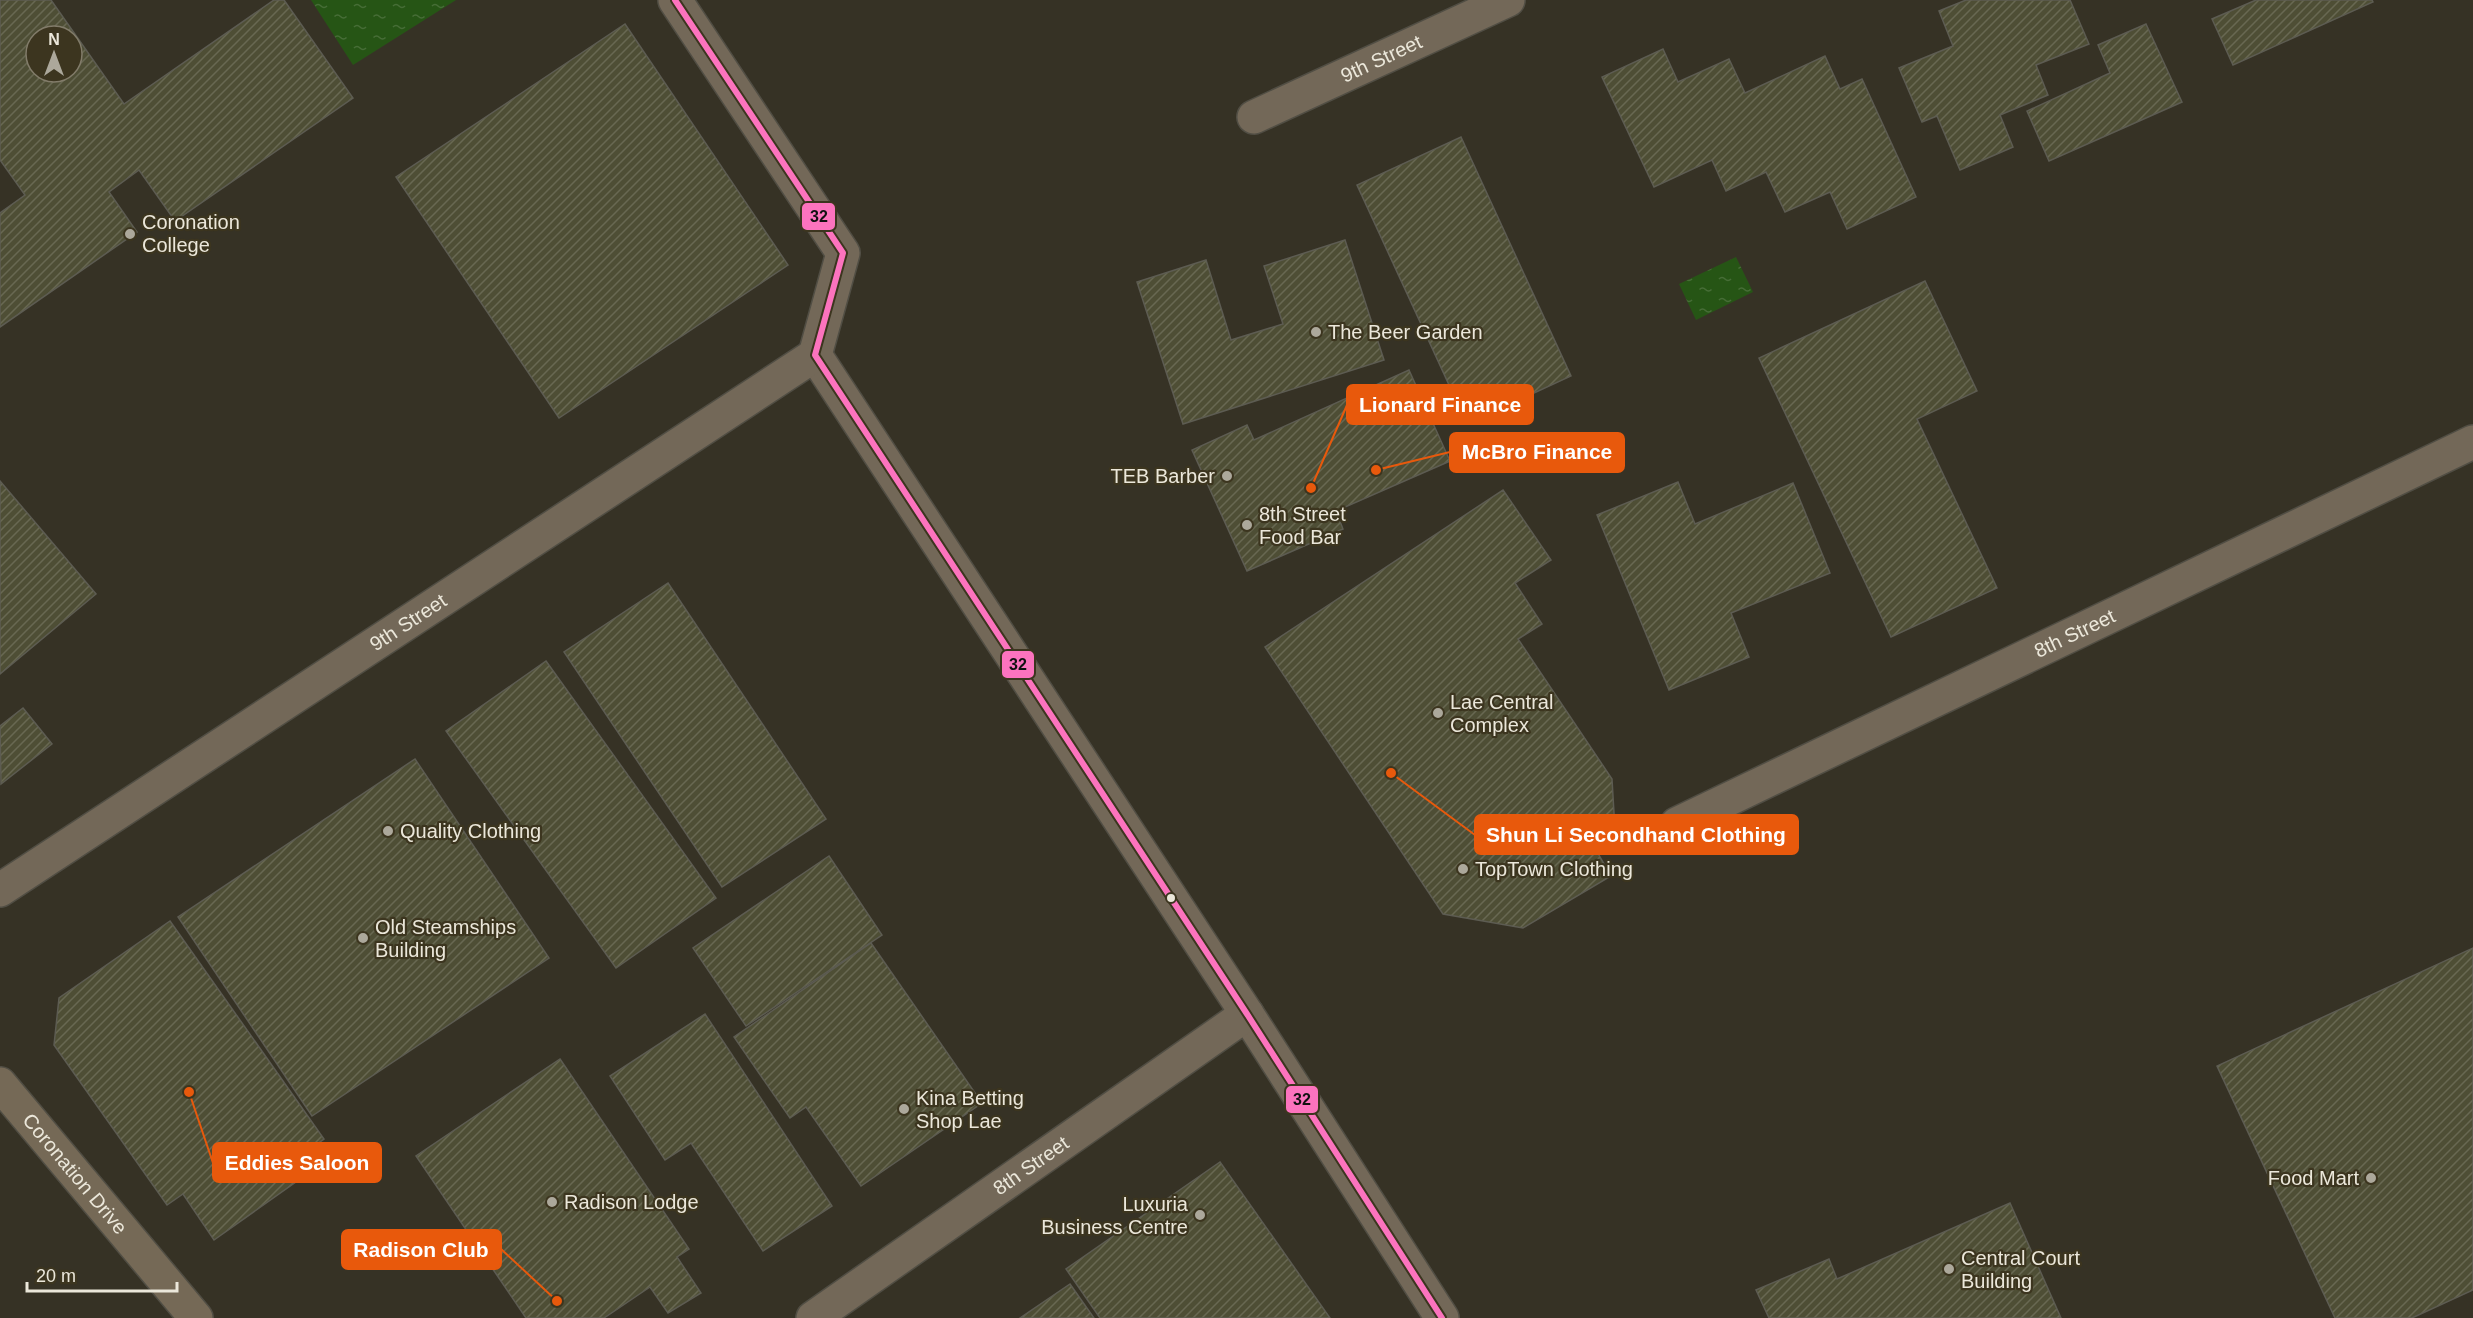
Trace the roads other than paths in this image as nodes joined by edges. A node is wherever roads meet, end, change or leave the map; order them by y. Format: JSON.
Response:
{"nodes":[{"id":1,"x":675,"y":0,"type":"edge"},
{"id":2,"x":1508,"y":0,"type":"edge"},
{"id":3,"x":1254,"y":117,"type":"dead end"},
{"id":4,"x":815,"y":355,"type":"junction"},
{"id":5,"x":2473,"y":442,"type":"edge"},
{"id":6,"x":1677,"y":824,"type":"dead end"},
{"id":7,"x":0,"y":890,"type":"edge"},
{"id":8,"x":1247,"y":1014,"type":"junction"},
{"id":9,"x":0,"y":1084,"type":"edge"},
{"id":10,"x":196,"y":1318,"type":"edge"},
{"id":11,"x":813,"y":1318,"type":"edge"},
{"id":12,"x":1442,"y":1318,"type":"edge"}],
"edges":[{"from":1,"to":4,"type":"street"},
{"from":2,"to":3,"type":"street","name":"9th Street"},
{"from":4,"to":7,"type":"street","name":"9th Street"},
{"from":4,"to":8,"type":"street"},
{"from":5,"to":6,"type":"street","name":"8th Street"},
{"from":8,"to":11,"type":"street","name":"8th Street"},
{"from":8,"to":12,"type":"street"},
{"from":9,"to":10,"type":"street","name":"Coronation Drive"}]}
